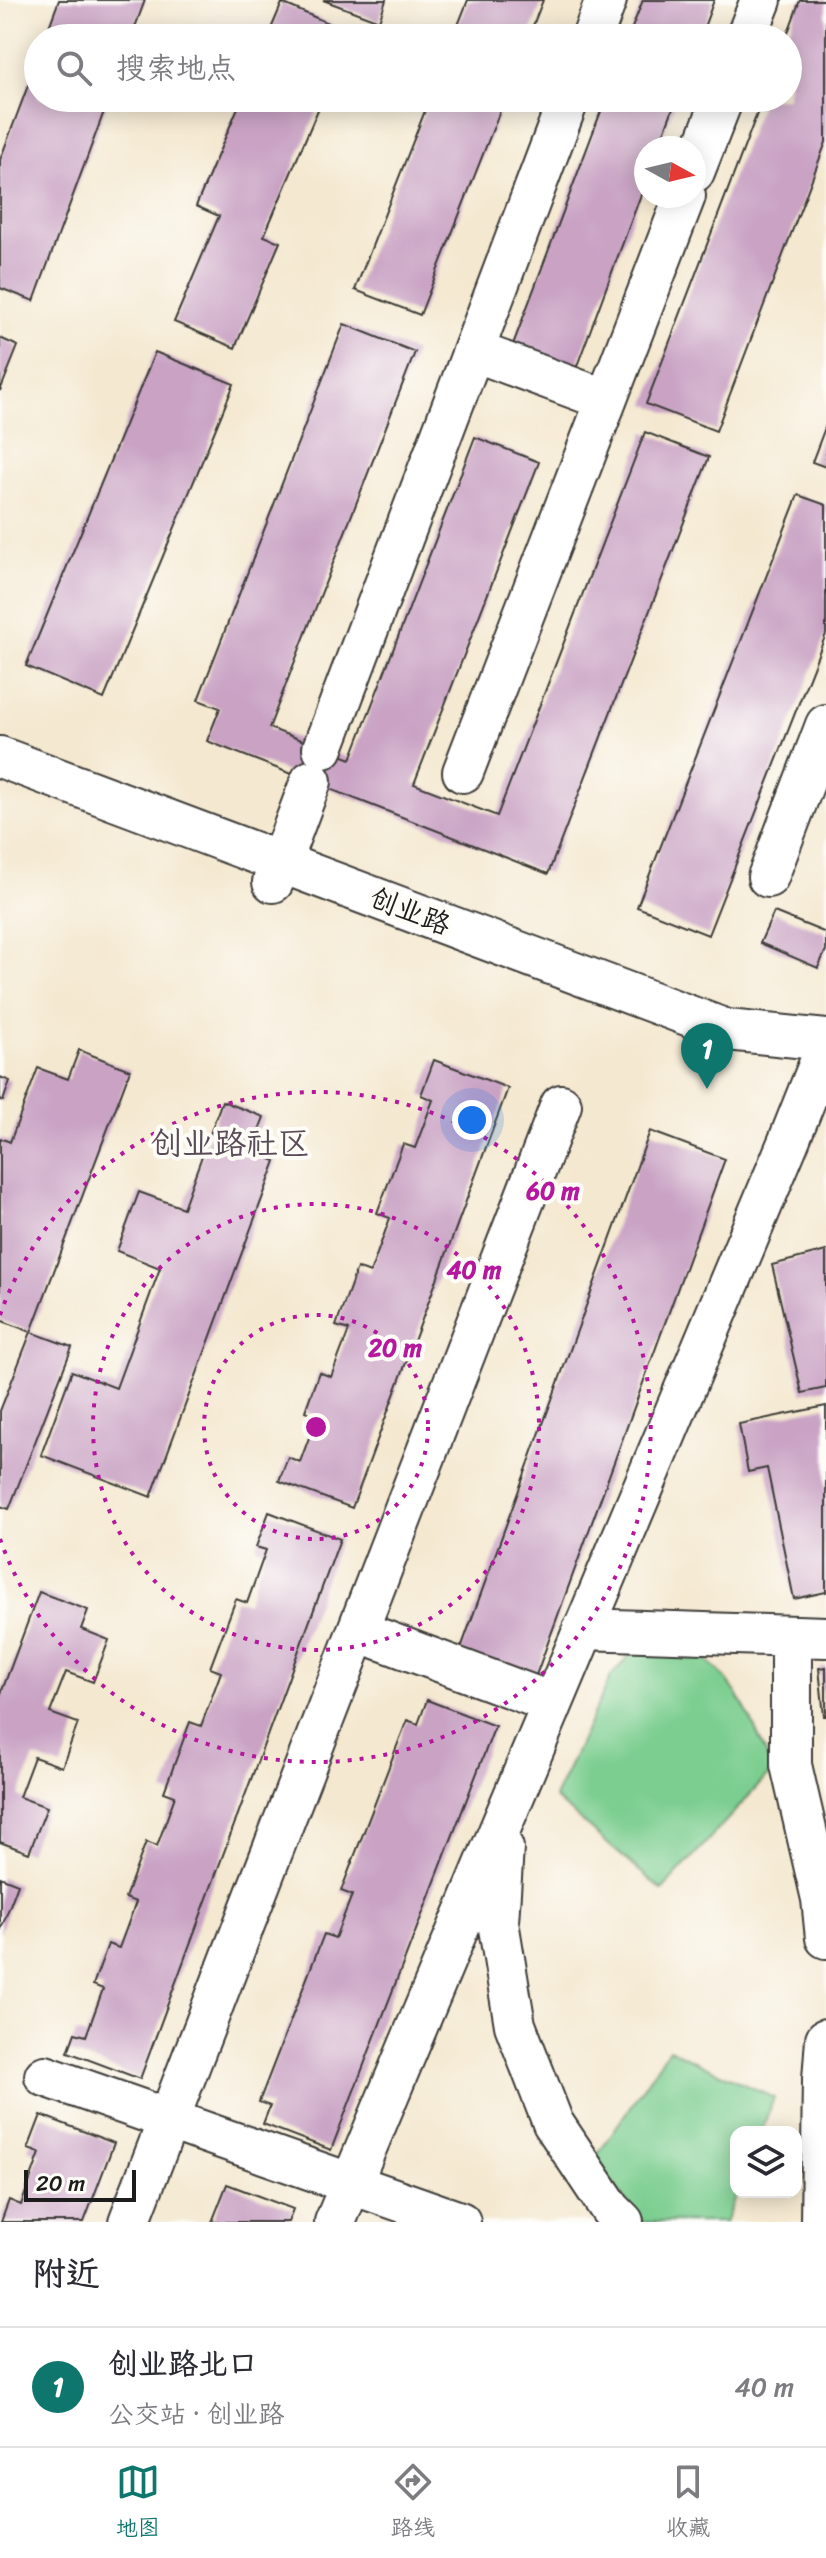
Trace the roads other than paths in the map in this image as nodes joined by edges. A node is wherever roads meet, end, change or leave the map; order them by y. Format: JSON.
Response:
{"nodes":[{"id":1,"x":606,"y":0,"type":"edge"},
{"id":2,"x":761,"y":0,"type":"edge"},
{"id":3,"x":597,"y":24,"type":"edge"},
{"id":4,"x":752,"y":24,"type":"edge"},
{"id":5,"x":564,"y":112,"type":"edge"},
{"id":6,"x":718,"y":112,"type":"edge"},
{"id":7,"x":706,"y":141,"type":"edge"},
{"id":8,"x":680,"y":208,"type":"edge"},
{"id":9,"x":474,"y":351,"type":"junction"},
{"id":10,"x":606,"y":400,"type":"junction"},
{"id":11,"x":826,"y":725,"type":"edge"},
{"id":12,"x":0,"y":757,"type":"edge"},
{"id":13,"x":463,"y":772,"type":"dead end"},
{"id":14,"x":0,"y":778,"type":"edge"},
{"id":15,"x":277,"y":872,"type":"junction"},
{"id":16,"x":768,"y":877,"type":"dead end"},
{"id":17,"x":824,"y":1050,"type":"edge"},
{"id":18,"x":561,"y":1105,"type":"dead end"},
{"id":19,"x":583,"y":1629,"type":"junction"},
{"id":20,"x":358,"y":1631,"type":"junction"},
{"id":21,"x":809,"y":1636,"type":"edge"},
{"id":22,"x":552,"y":1703,"type":"junction"},
{"id":23,"x":505,"y":1817,"type":"junction"},
{"id":24,"x":826,"y":1938,"type":"edge"},
{"id":25,"x":826,"y":2039,"type":"edge"},
{"id":26,"x":45,"y":2076,"type":"dead end"},
{"id":27,"x":169,"y":2120,"type":"junction"},
{"id":28,"x":351,"y":2184,"type":"junction"},
{"id":29,"x":129,"y":2222,"type":"edge"},
{"id":30,"x":335,"y":2222,"type":"edge"},
{"id":31,"x":460,"y":2222,"type":"edge"},
{"id":32,"x":623,"y":2222,"type":"edge"},
{"id":33,"x":821,"y":2222,"type":"edge"}],
"edges":[{"from":1,"to":3,"type":"street"},
{"from":2,"to":4,"type":"street"},
{"from":5,"to":9,"type":"street"},
{"from":6,"to":7,"type":"street"},
{"from":8,"to":10,"type":"street"},
{"from":9,"to":10,"type":"street"},
{"from":9,"to":15,"type":"street"},
{"from":10,"to":13,"type":"street"},
{"from":11,"to":16,"type":"street"},
{"from":12,"to":15,"type":"street","name":"创业路"},
{"from":14,"to":15,"type":"street","name":"创业路"},
{"from":15,"to":17,"type":"street","name":"创业路"},
{"from":17,"to":19,"type":"street"},
{"from":18,"to":20,"type":"street"},
{"from":19,"to":21,"type":"street"},
{"from":19,"to":22,"type":"street"},
{"from":20,"to":22,"type":"street"},
{"from":20,"to":27,"type":"street"},
{"from":21,"to":24,"type":"street"},
{"from":22,"to":23,"type":"street"},
{"from":23,"to":28,"type":"street"},
{"from":23,"to":32,"type":"street"},
{"from":25,"to":33,"type":"street"},
{"from":26,"to":27,"type":"street"},
{"from":27,"to":28,"type":"street"},
{"from":27,"to":29,"type":"street"},
{"from":28,"to":30,"type":"street"},
{"from":28,"to":31,"type":"street"}]}
